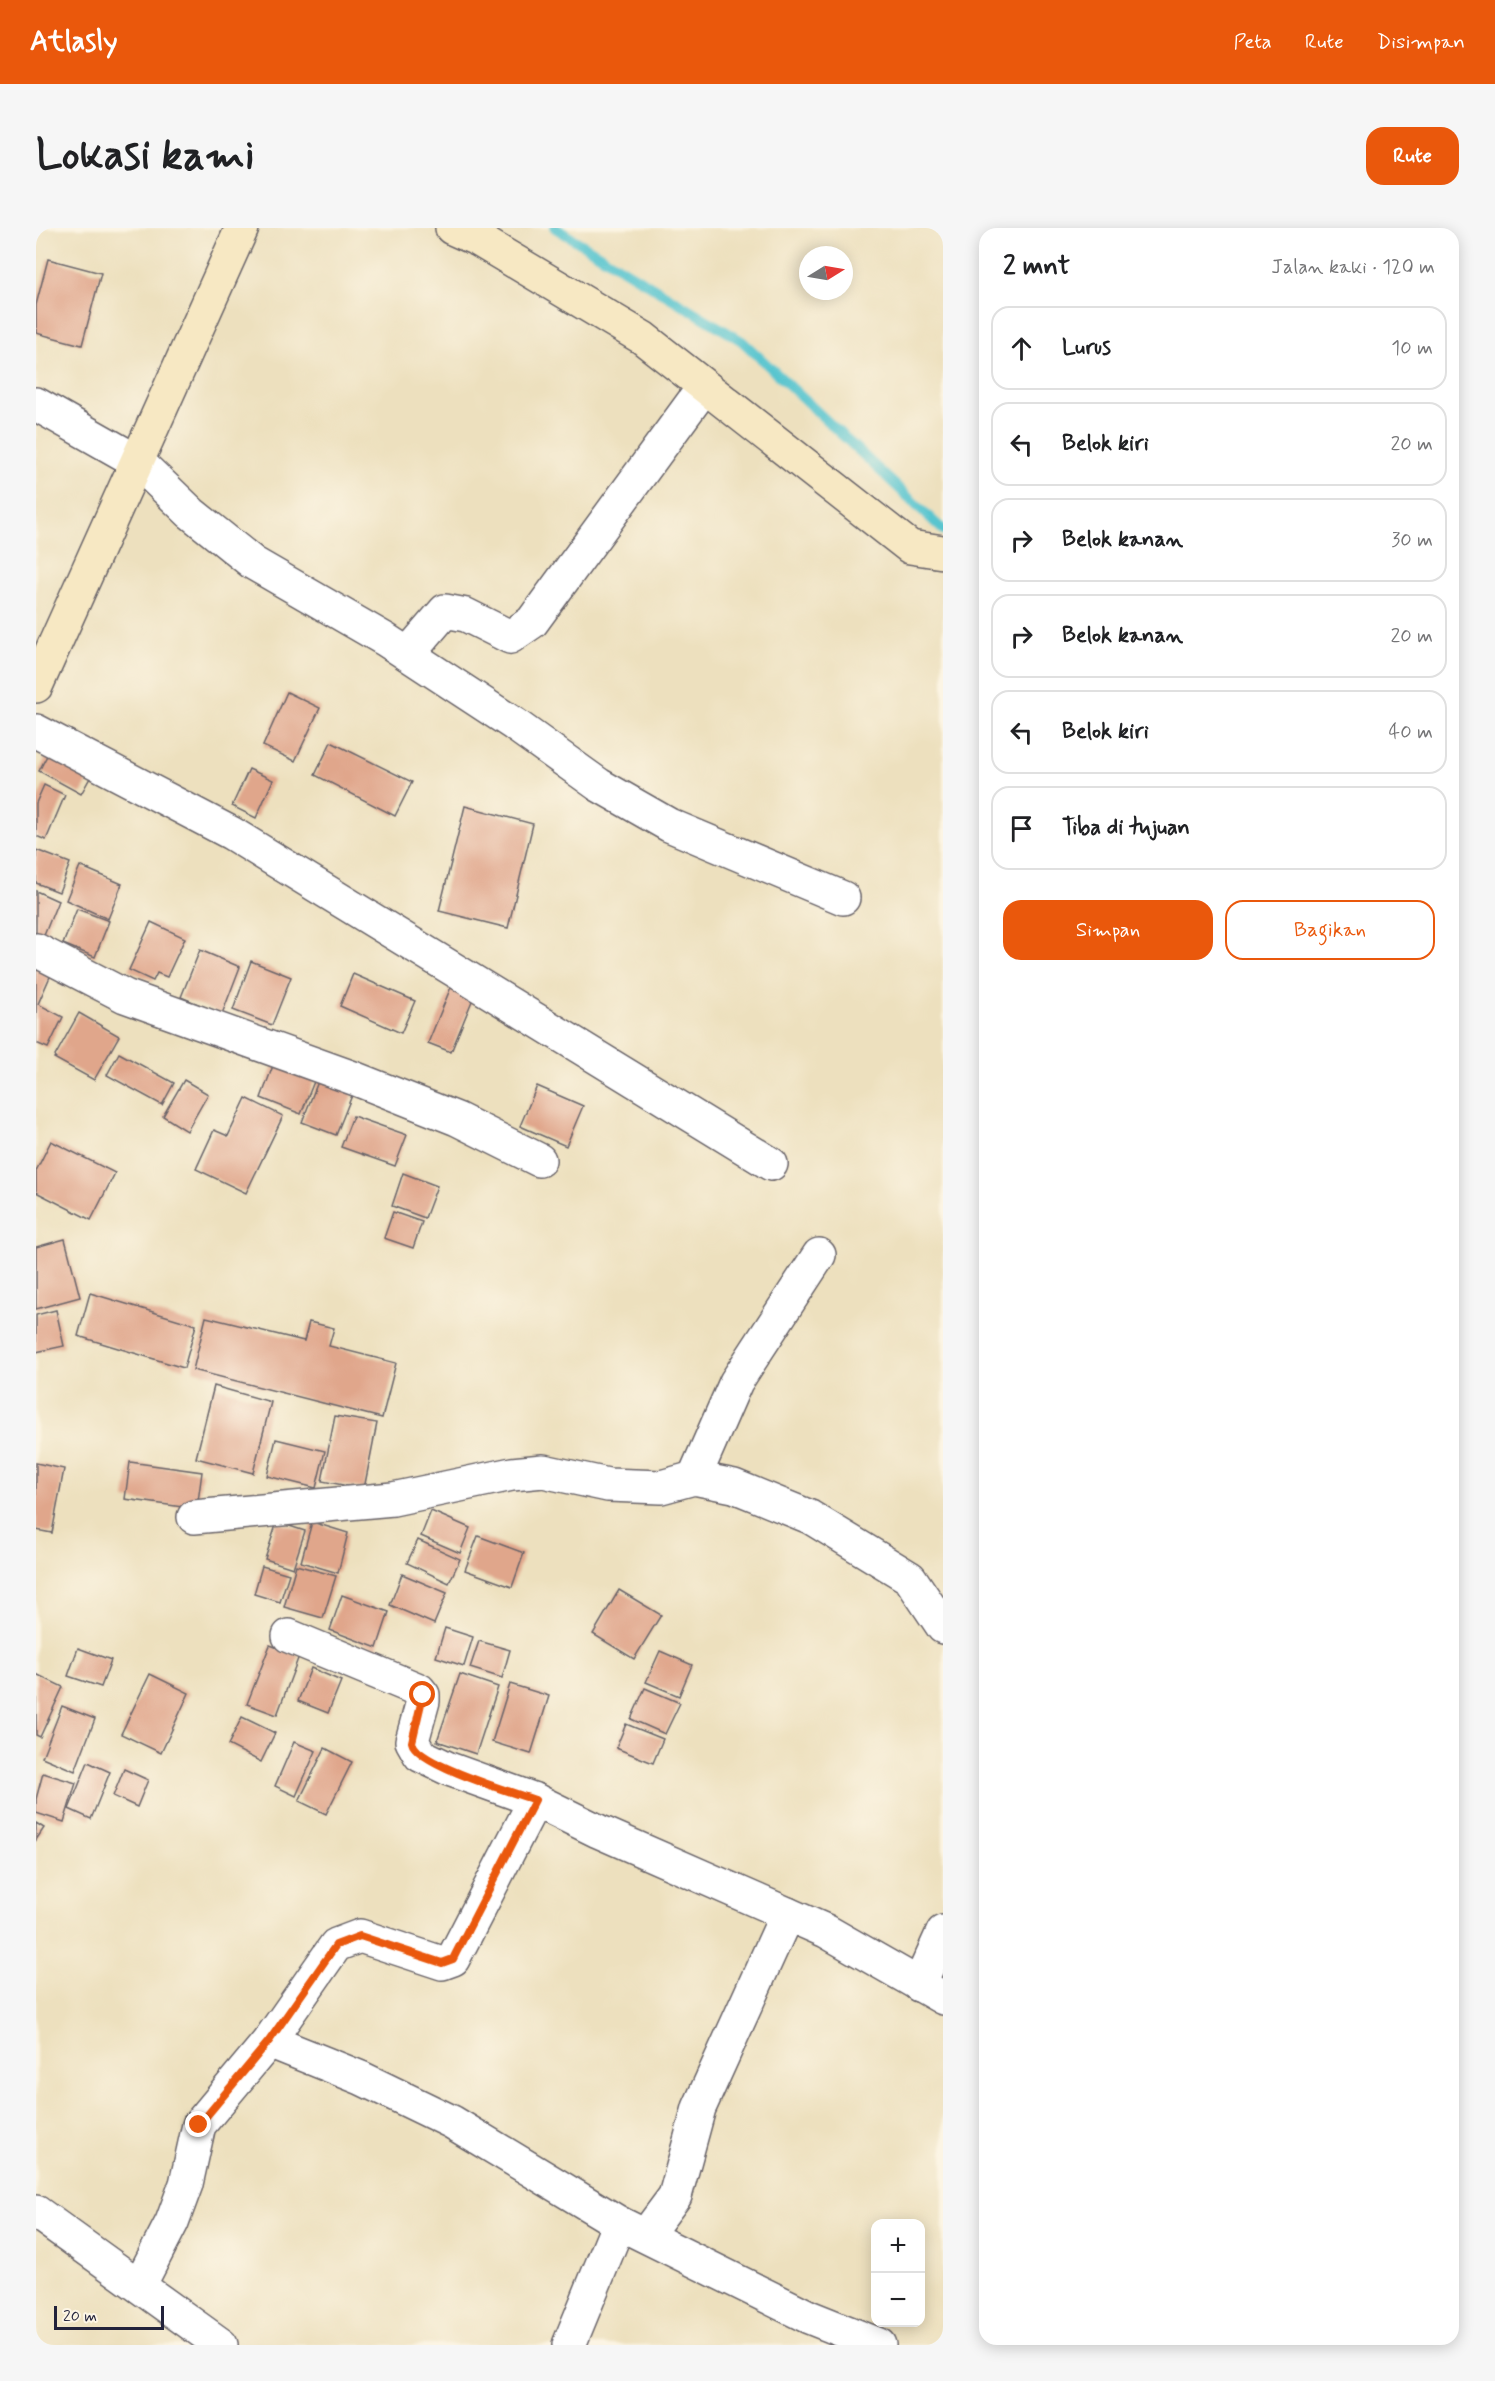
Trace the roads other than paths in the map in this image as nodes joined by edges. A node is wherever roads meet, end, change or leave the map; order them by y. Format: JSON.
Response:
{"nodes":[{"id":1,"x":243,"y":228,"type":"edge"},
{"id":2,"x":452,"y":228,"type":"edge"},
{"id":3,"x":704,"y":387,"type":"junction"},
{"id":4,"x":36,"y":404,"type":"edge"},
{"id":5,"x":138,"y":462,"type":"junction"},
{"id":6,"x":943,"y":552,"type":"edge"},
{"id":7,"x":408,"y":654,"type":"junction"},
{"id":8,"x":36,"y":686,"type":"edge"},
{"id":9,"x":36,"y":731,"type":"edge"},
{"id":10,"x":843,"y":898,"type":"dead end"},
{"id":11,"x":36,"y":950,"type":"edge"},
{"id":12,"x":539,"y":1160,"type":"dead end"},
{"id":13,"x":771,"y":1164,"type":"dead end"},
{"id":14,"x":819,"y":1255,"type":"dead end"},
{"id":15,"x":694,"y":1478,"type":"junction"},
{"id":16,"x":194,"y":1517,"type":"dead end"},
{"id":17,"x":943,"y":1627,"type":"edge"},
{"id":18,"x":289,"y":1636,"type":"dead end"},
{"id":19,"x":535,"y":1800,"type":"junction"},
{"id":20,"x":787,"y":1914,"type":"junction"},
{"id":21,"x":943,"y":1932,"type":"edge"},
{"id":22,"x":931,"y":1991,"type":"edge"},
{"id":23,"x":269,"y":2041,"type":"junction"},
{"id":24,"x":36,"y":2212,"type":"edge"},
{"id":25,"x":632,"y":2229,"type":"junction"},
{"id":26,"x":140,"y":2284,"type":"junction"},
{"id":27,"x":221,"y":2345,"type":"edge"},
{"id":28,"x":569,"y":2345,"type":"edge"},
{"id":29,"x":879,"y":2345,"type":"edge"}],
"edges":[{"from":1,"to":5,"type":"street"},
{"from":2,"to":3,"type":"street"},
{"from":3,"to":6,"type":"street"},
{"from":3,"to":7,"type":"street"},
{"from":4,"to":5,"type":"street"},
{"from":5,"to":7,"type":"street"},
{"from":5,"to":8,"type":"street"},
{"from":7,"to":10,"type":"street"},
{"from":9,"to":13,"type":"street"},
{"from":11,"to":12,"type":"street"},
{"from":14,"to":15,"type":"street"},
{"from":15,"to":16,"type":"street"},
{"from":15,"to":17,"type":"street"},
{"from":18,"to":19,"type":"street"},
{"from":19,"to":20,"type":"street"},
{"from":19,"to":23,"type":"street"},
{"from":20,"to":22,"type":"street"},
{"from":20,"to":25,"type":"street"},
{"from":21,"to":22,"type":"street"},
{"from":23,"to":25,"type":"street"},
{"from":23,"to":26,"type":"street"},
{"from":24,"to":26,"type":"street"},
{"from":25,"to":28,"type":"street"},
{"from":25,"to":29,"type":"street"},
{"from":26,"to":27,"type":"street"}]}
